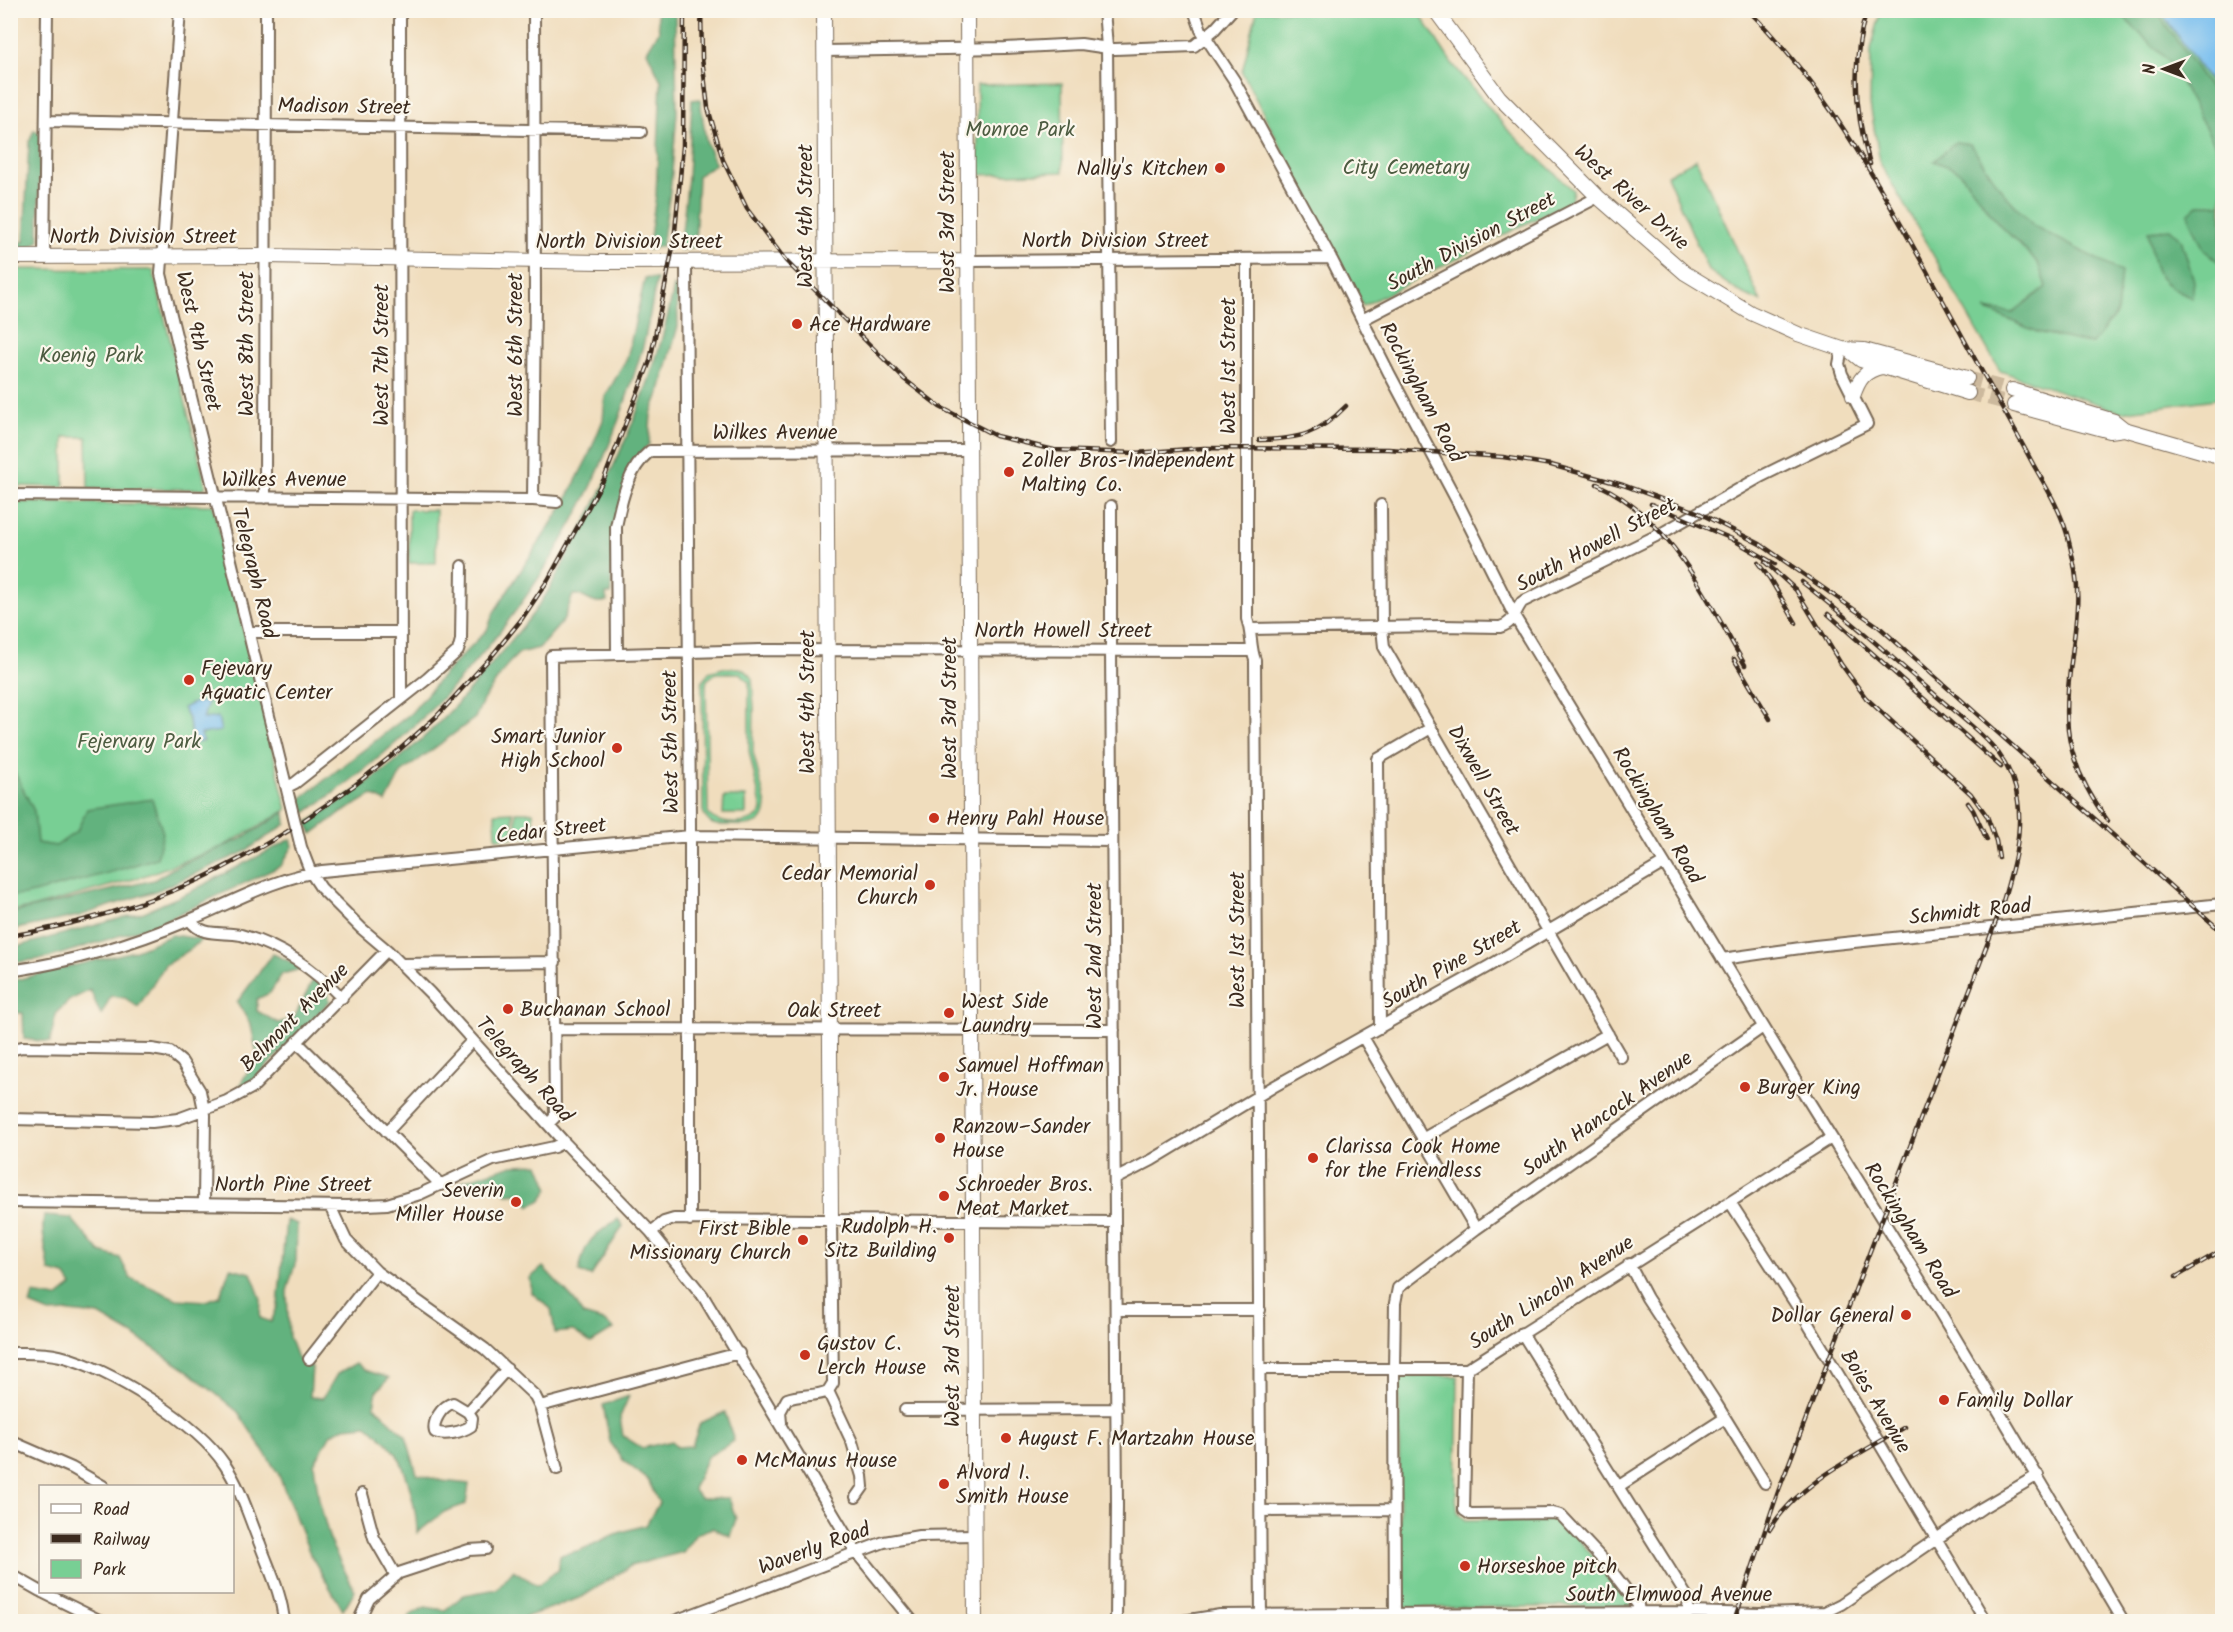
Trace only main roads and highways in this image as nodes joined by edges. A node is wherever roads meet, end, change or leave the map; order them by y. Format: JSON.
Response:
{"nodes":[{"id":1,"x":824,"y":10,"type":"edge"},
{"id":2,"x":967,"y":10,"type":"edge"},
{"id":3,"x":1435,"y":10,"type":"edge"},
{"id":4,"x":10,"y":257,"type":"edge"},
{"id":5,"x":968,"y":261,"type":"junction"},
{"id":6,"x":826,"y":262,"type":"junction"},
{"id":7,"x":1846,"y":350,"type":"junction"},
{"id":8,"x":1882,"y":366,"type":"junction"},
{"id":9,"x":1967,"y":378,"type":"tunnel mouth"},
{"id":10,"x":2012,"y":390,"type":"tunnel mouth"},
{"id":11,"x":1968,"y":393,"type":"tunnel mouth"},
{"id":12,"x":1853,"y":396,"type":"road end"},
{"id":13,"x":2014,"y":405,"type":"tunnel mouth"},
{"id":14,"x":2124,"y":429,"type":"junction"},
{"id":15,"x":2223,"y":457,"type":"edge"},
{"id":16,"x":831,"y":1221,"type":"road end"},
{"id":17,"x":975,"y":1622,"type":"edge"}],
"edges":[{"from":1,"to":6,"type":"main road","name":"West 4th Street"},
{"from":2,"to":5,"type":"main road","name":"West 3rd Street"},
{"from":3,"to":7,"type":"main road","name":"West River Drive"},
{"from":4,"to":6,"type":"main road","name":"North Division Street"},
{"from":5,"to":6,"type":"main road","name":"North Division Street"},
{"from":5,"to":17,"type":"main road","name":"West 3rd Street"},
{"from":6,"to":16,"type":"main road","name":"West 4th Street"},
{"from":7,"to":8,"type":"main road","name":"West River Drive"},
{"from":7,"to":9,"type":"main road","name":"West River Drive"},
{"from":8,"to":11,"type":"main road","name":"West River Drive"},
{"from":8,"to":12,"type":"main road"},
{"from":10,"to":14,"type":"main road"},
{"from":13,"to":14,"type":"main road"},
{"from":14,"to":15,"type":"main road"}]}
